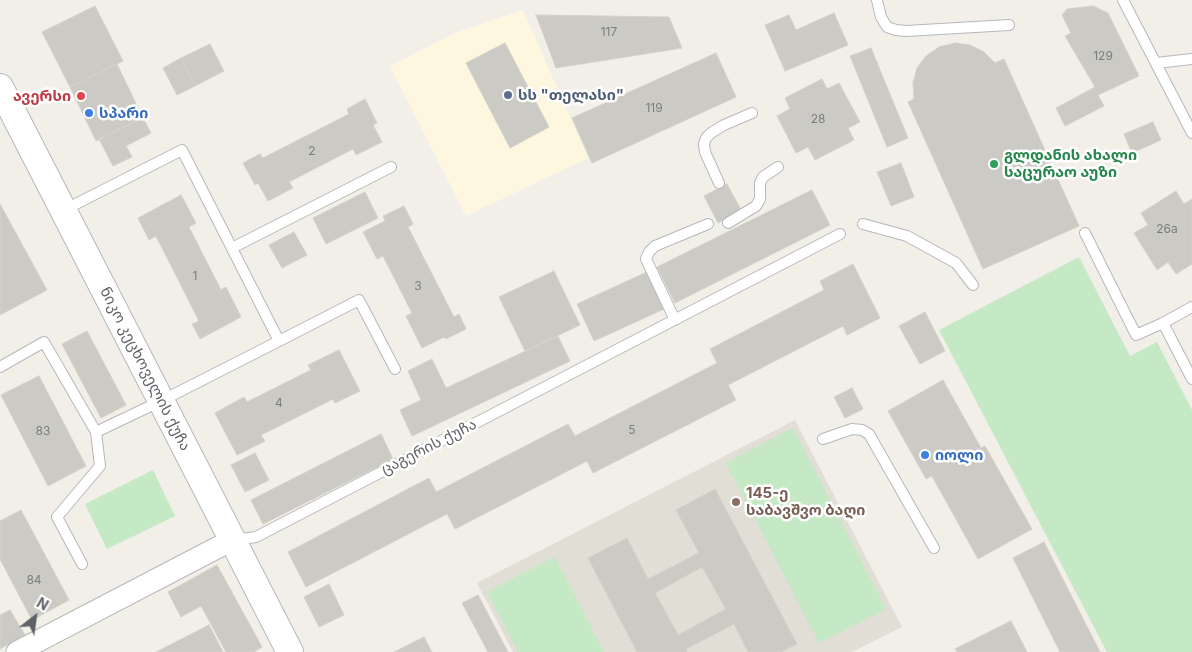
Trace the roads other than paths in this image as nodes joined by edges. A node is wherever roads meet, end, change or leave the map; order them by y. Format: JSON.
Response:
{"nodes":[{"id":1,"x":877,"y":0,"type":"edge"},
{"id":2,"x":1123,"y":0,"type":"edge"},
{"id":3,"x":1009,"y":25,"type":"dead end"},
{"id":4,"x":1192,"y":59,"type":"edge"},
{"id":5,"x":1156,"y":63,"type":"junction"},
{"id":6,"x":2,"y":95,"type":"edge"},
{"id":7,"x":752,"y":113,"type":"dead end"},
{"id":8,"x":1192,"y":133,"type":"edge"},
{"id":9,"x":391,"y":167,"type":"dead end"},
{"id":10,"x":778,"y":168,"type":"dead end"},
{"id":11,"x":719,"y":183,"type":"dead end"},
{"id":12,"x":63,"y":210,"type":"junction"},
{"id":13,"x":728,"y":223,"type":"dead end"},
{"id":14,"x":708,"y":224,"type":"dead end"},
{"id":15,"x":863,"y":224,"type":"dead end"},
{"id":16,"x":1086,"y":233,"type":"dead end"},
{"id":17,"x":840,"y":234,"type":"dead end"},
{"id":18,"x":232,"y":248,"type":"junction"},
{"id":19,"x":973,"y":285,"type":"dead end"},
{"id":20,"x":1192,"y":307,"type":"edge"},
{"id":21,"x":675,"y":320,"type":"junction"},
{"id":22,"x":1163,"y":322,"type":"junction"},
{"id":23,"x":279,"y":341,"type":"junction"},
{"id":24,"x":0,"y":367,"type":"edge"},
{"id":25,"x":395,"y":369,"type":"dead end"},
{"id":26,"x":1192,"y":379,"type":"edge"},
{"id":27,"x":161,"y":401,"type":"junction"},
{"id":28,"x":96,"y":432,"type":"junction"},
{"id":29,"x":823,"y":439,"type":"dead end"},
{"id":30,"x":232,"y":540,"type":"junction"},
{"id":31,"x":934,"y":548,"type":"dead end"},
{"id":32,"x":82,"y":564,"type":"dead end"},
{"id":33,"x":17,"y":652,"type":"edge"},
{"id":34,"x":290,"y":652,"type":"edge"}],
"edges":[{"from":1,"to":3,"type":"lane"},
{"from":2,"to":5,"type":"lane"},
{"from":4,"to":5,"type":"lane"},
{"from":5,"to":8,"type":"lane"},
{"from":6,"to":12,"type":"street","name":"ნიკო კეცხოველის ქუჩა"},
{"from":7,"to":11,"type":"lane"},
{"from":9,"to":18,"type":"lane"},
{"from":10,"to":13,"type":"lane"},
{"from":12,"to":18,"type":"lane"},
{"from":12,"to":27,"type":"street","name":"ნიკო კეცხოველის ქუჩა"},
{"from":14,"to":21,"type":"lane"},
{"from":15,"to":19,"type":"lane"},
{"from":16,"to":22,"type":"lane"},
{"from":17,"to":21,"type":"lane","name":"ცაგერის ქუჩა"},
{"from":18,"to":23,"type":"lane"},
{"from":20,"to":22,"type":"lane"},
{"from":21,"to":30,"type":"lane","name":"ცაგერის ქუჩა"},
{"from":22,"to":26,"type":"lane"},
{"from":23,"to":25,"type":"lane"},
{"from":23,"to":27,"type":"lane"},
{"from":24,"to":28,"type":"lane"},
{"from":27,"to":28,"type":"lane"},
{"from":27,"to":30,"type":"street","name":"ნიკო კეცხოველის ქუჩა"},
{"from":28,"to":32,"type":"lane"},
{"from":29,"to":31,"type":"lane"},
{"from":30,"to":33,"type":"street","name":"ცაგერის ქუჩა"},
{"from":30,"to":34,"type":"street","name":"ნიკო კეცხოველის ქუჩა"}]}
